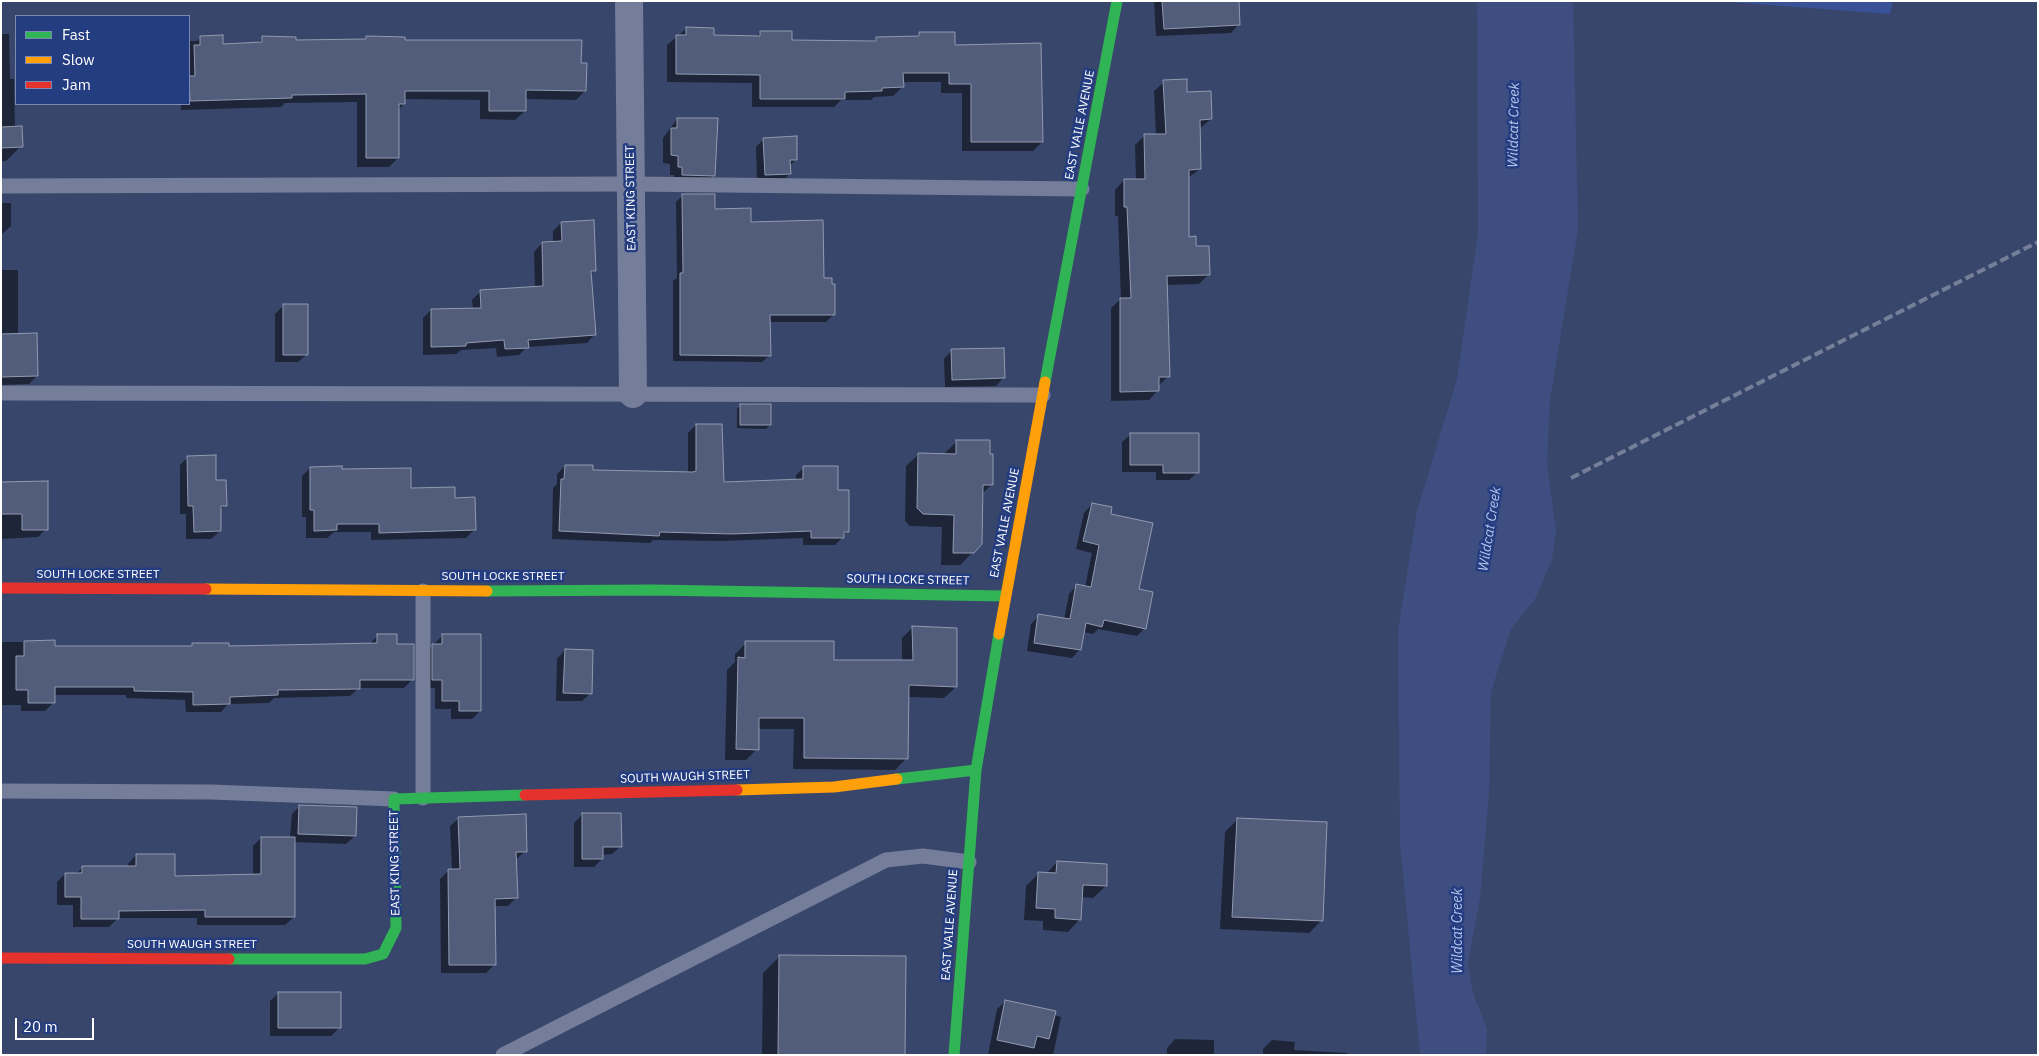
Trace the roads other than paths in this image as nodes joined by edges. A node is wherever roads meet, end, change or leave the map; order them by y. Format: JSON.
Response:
{"nodes":[{"id":1,"x":629,"y":1,"type":"edge"},
{"id":2,"x":1117,"y":1,"type":"edge"},
{"id":3,"x":631,"y":184,"type":"junction"},
{"id":4,"x":1,"y":186,"type":"edge"},
{"id":5,"x":1082,"y":189,"type":"junction"},
{"id":6,"x":1,"y":393,"type":"edge"},
{"id":7,"x":633,"y":394,"type":"junction"},
{"id":8,"x":1043,"y":394,"type":"junction"},
{"id":9,"x":1,"y":588,"type":"edge"},
{"id":10,"x":423,"y":591,"type":"junction"},
{"id":11,"x":1005,"y":596,"type":"junction"},
{"id":12,"x":976,"y":770,"type":"junction"},
{"id":13,"x":1,"y":791,"type":"edge"},
{"id":14,"x":423,"y":798,"type":"junction"},
{"id":15,"x":394,"y":799,"type":"junction"},
{"id":16,"x":969,"y":862,"type":"junction"},
{"id":17,"x":383,"y":954,"type":"joint"},
{"id":18,"x":1,"y":958,"type":"edge"},
{"id":19,"x":503,"y":1055,"type":"edge"},
{"id":20,"x":954,"y":1055,"type":"edge"}],
"edges":[{"from":1,"to":3,"type":"street","name":"EAST KING STREET"},
{"from":2,"to":5,"type":"street","name":"EAST VAILE AVENUE"},
{"from":3,"to":4,"type":"lane"},
{"from":3,"to":5,"type":"lane"},
{"from":3,"to":7,"type":"street","name":"EAST KING STREET"},
{"from":5,"to":8,"type":"street","name":"EAST VAILE AVENUE"},
{"from":6,"to":7,"type":"lane"},
{"from":7,"to":8,"type":"lane"},
{"from":8,"to":11,"type":"street","name":"EAST VAILE AVENUE"},
{"from":9,"to":10,"type":"street","name":"SOUTH LOCKE STREET"},
{"from":10,"to":11,"type":"street","name":"SOUTH LOCKE STREET"},
{"from":10,"to":14,"type":"lane"},
{"from":11,"to":12,"type":"street","name":"EAST VAILE AVENUE"},
{"from":12,"to":14,"type":"street","name":"SOUTH WAUGH STREET"},
{"from":12,"to":16,"type":"street","name":"EAST VAILE AVENUE"},
{"from":13,"to":15,"type":"lane"},
{"from":14,"to":15,"type":"street","name":"SOUTH WAUGH STREET"},
{"from":15,"to":17,"type":"street","name":"EAST KING STREET"},
{"from":16,"to":19,"type":"lane"},
{"from":16,"to":20,"type":"street","name":"EAST VAILE AVENUE"},
{"from":17,"to":18,"type":"street","name":"SOUTH WAUGH STREET"}]}
